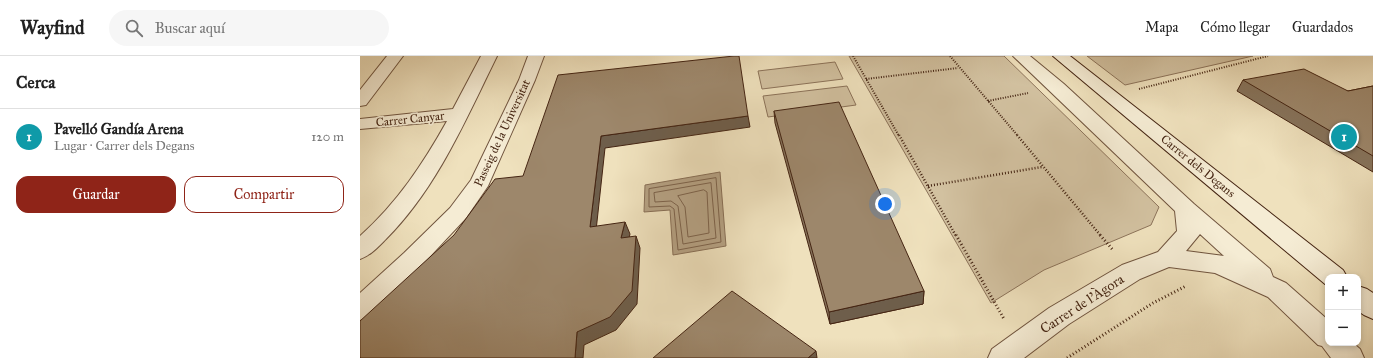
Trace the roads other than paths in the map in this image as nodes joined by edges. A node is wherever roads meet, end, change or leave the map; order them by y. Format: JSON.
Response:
{"nodes":[{"id":1,"x":395,"y":56,"type":"edge"},
{"id":2,"x":489,"y":56,"type":"edge"},
{"id":3,"x":536,"y":56,"type":"edge"},
{"id":4,"x":1021,"y":56,"type":"edge"},
{"id":5,"x":1061,"y":56,"type":"edge"},
{"id":6,"x":360,"y":101,"type":"edge"},
{"id":7,"x":459,"y":114,"type":"junction"},
{"id":8,"x":360,"y":124,"type":"edge"},
{"id":9,"x":1186,"y":209,"type":"junction"},
{"id":10,"x":360,"y":250,"type":"edge"},
{"id":11,"x":1167,"y":258,"type":"junction"},
{"id":12,"x":1330,"y":274,"type":"edge"},
{"id":13,"x":1277,"y":290,"type":"junction"},
{"id":14,"x":1361,"y":298,"type":"edge"},
{"id":15,"x":1373,"y":308,"type":"edge"},
{"id":16,"x":360,"y":309,"type":"edge"},
{"id":17,"x":1325,"y":335,"type":"edge"},
{"id":18,"x":1337,"y":346,"type":"edge"},
{"id":19,"x":1010,"y":352,"type":"edge"},
{"id":20,"x":1350,"y":358,"type":"edge"}],
"edges":[{"from":1,"to":6,"type":"street"},
{"from":2,"to":7,"type":"street"},
{"from":3,"to":16,"type":"street","name":"Passeig de la Universitat"},
{"from":4,"to":9,"type":"street"},
{"from":5,"to":12,"type":"street","name":"Carrer dels Degans"},
{"from":7,"to":8,"type":"street","name":"Carrer Canyar"},
{"from":7,"to":10,"type":"street"},
{"from":9,"to":11,"type":"street"},
{"from":9,"to":13,"type":"street"},
{"from":11,"to":13,"type":"street"},
{"from":11,"to":19,"type":"street","name":"Carrer de l'Àgora"},
{"from":13,"to":17,"type":"street"},
{"from":14,"to":15,"type":"street"},
{"from":18,"to":20,"type":"street"}]}
